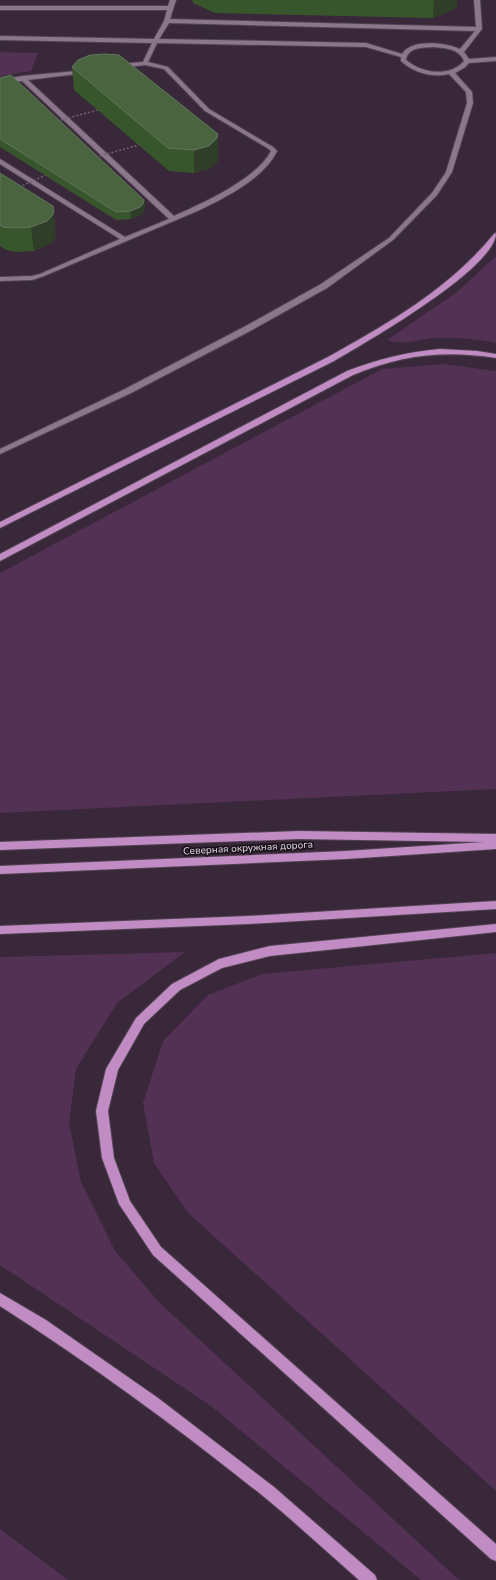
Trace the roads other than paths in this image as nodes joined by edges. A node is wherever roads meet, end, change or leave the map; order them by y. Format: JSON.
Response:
{"nodes":[{"id":1,"x":173,"y":0,"type":"edge"},
{"id":2,"x":477,"y":0,"type":"edge"},
{"id":3,"x":0,"y":8,"type":"edge"},
{"id":4,"x":171,"y":8,"type":"junction"},
{"id":5,"x":167,"y":21,"type":"junction"},
{"id":6,"x":479,"y":29,"type":"junction"},
{"id":7,"x":0,"y":38,"type":"edge"},
{"id":8,"x":156,"y":41,"type":"junction"},
{"id":9,"x":461,"y":52,"type":"junction"},
{"id":10,"x":403,"y":56,"type":"junction"},
{"id":11,"x":496,"y":59,"type":"edge"},
{"id":12,"x":468,"y":61,"type":"junction"},
{"id":13,"x":145,"y":63,"type":"junction"},
{"id":14,"x":114,"y":67,"type":"edge"},
{"id":15,"x":91,"y":70,"type":"edge"},
{"id":16,"x":451,"y":72,"type":"junction"},
{"id":17,"x":22,"y":78,"type":"junction"},
{"id":18,"x":0,"y":82,"type":"edge"},
{"id":19,"x":0,"y":161,"type":"edge"},
{"id":20,"x":172,"y":218,"type":"junction"},
{"id":21,"x":496,"y":235,"type":"edge"},
{"id":22,"x":124,"y":240,"type":"junction"},
{"id":23,"x":0,"y":279,"type":"edge"},
{"id":24,"x":496,"y":356,"type":"edge"},
{"id":25,"x":0,"y":452,"type":"edge"},
{"id":26,"x":0,"y":525,"type":"edge"},
{"id":27,"x":0,"y":558,"type":"edge"},
{"id":28,"x":496,"y":838,"type":"edge"},
{"id":29,"x":496,"y":845,"type":"edge"},
{"id":30,"x":0,"y":846,"type":"edge"},
{"id":31,"x":0,"y":870,"type":"edge"},
{"id":32,"x":496,"y":905,"type":"edge"},
{"id":33,"x":496,"y":928,"type":"edge"},
{"id":34,"x":0,"y":930,"type":"edge"},
{"id":35,"x":0,"y":1299,"type":"edge"},
{"id":36,"x":496,"y":1554,"type":"edge"},
{"id":37,"x":370,"y":1580,"type":"edge"}],
"edges":[{"from":1,"to":4,"type":"street"},
{"from":2,"to":6,"type":"street"},
{"from":3,"to":4,"type":"street"},
{"from":4,"to":5,"type":"street"},
{"from":5,"to":6,"type":"street"},
{"from":5,"to":8,"type":"street"},
{"from":6,"to":9,"type":"street"},
{"from":7,"to":8,"type":"street"},
{"from":8,"to":10,"type":"street"},
{"from":8,"to":13,"type":"street"},
{"from":9,"to":10,"type":"street"},
{"from":9,"to":12,"type":"street"},
{"from":10,"to":16,"type":"street"},
{"from":11,"to":12,"type":"street"},
{"from":12,"to":16,"type":"street"},
{"from":13,"to":14,"type":"street"},
{"from":13,"to":20,"type":"street"},
{"from":15,"to":17,"type":"street"},
{"from":16,"to":25,"type":"street"},
{"from":17,"to":18,"type":"street"},
{"from":17,"to":20,"type":"street"},
{"from":19,"to":22,"type":"street"},
{"from":20,"to":22,"type":"street"},
{"from":21,"to":26,"type":"main road"},
{"from":22,"to":23,"type":"street"},
{"from":24,"to":27,"type":"main road"},
{"from":28,"to":30,"type":"main road"},
{"from":29,"to":31,"type":"main road","name":"Северная окружная дорога"},
{"from":32,"to":34,"type":"main road"},
{"from":33,"to":36,"type":"main road"},
{"from":35,"to":37,"type":"main road"}]}
